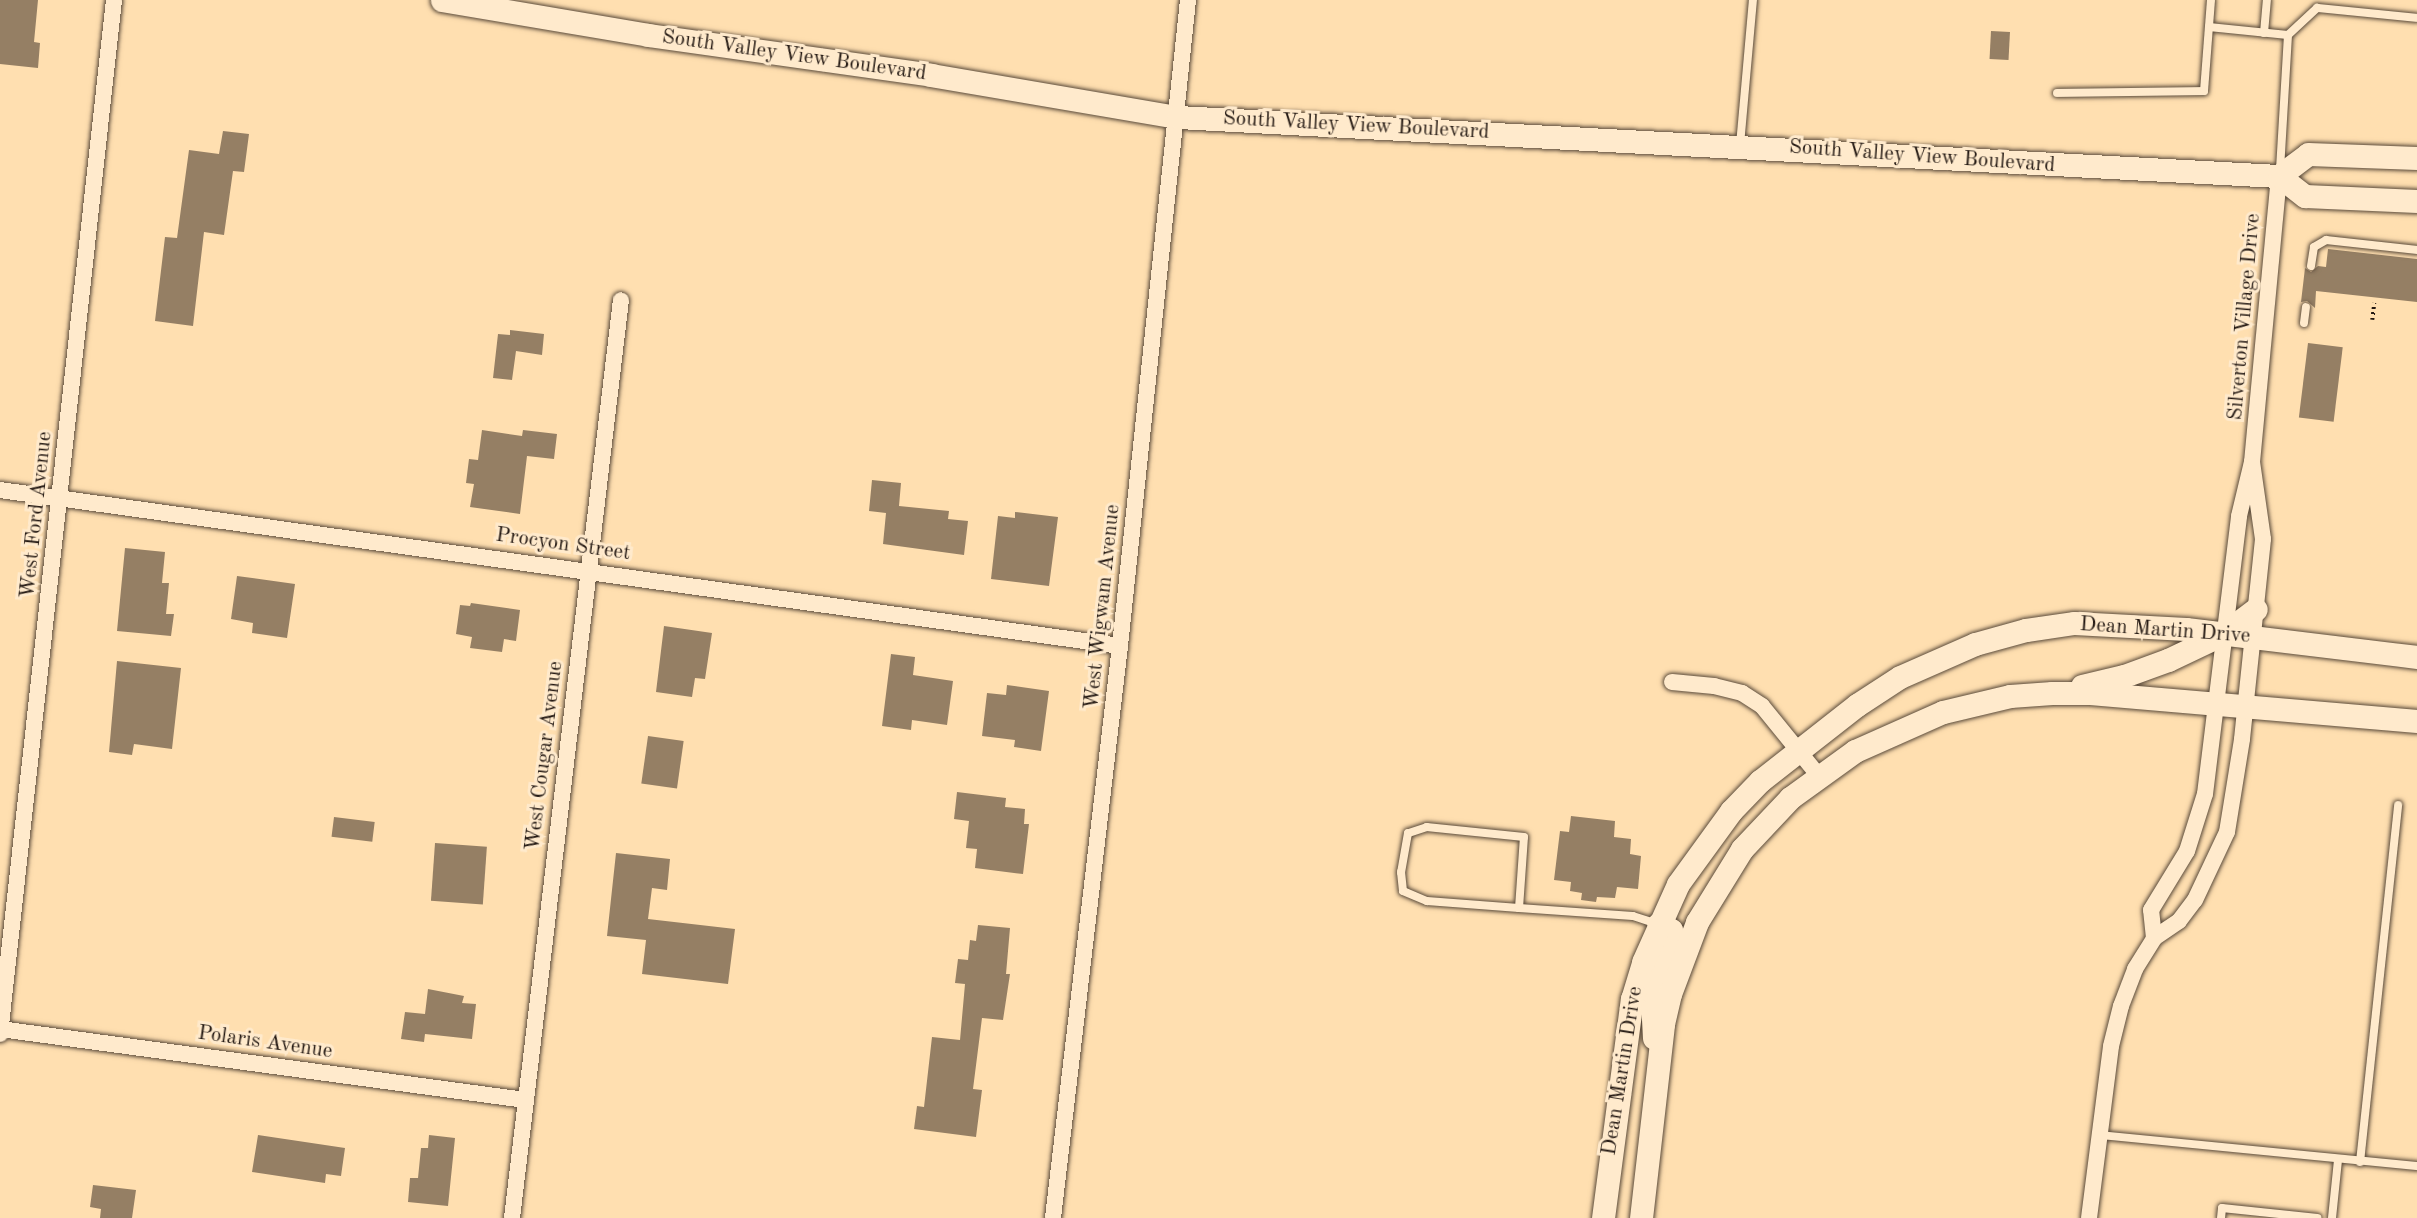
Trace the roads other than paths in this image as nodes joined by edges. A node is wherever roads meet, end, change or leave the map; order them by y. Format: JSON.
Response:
{"nodes":[{"id":1,"x":114,"y":0,"type":"edge"},
{"id":2,"x":442,"y":0,"type":"edge"},
{"id":3,"x":1188,"y":0,"type":"edge"},
{"id":4,"x":1753,"y":0,"type":"edge"},
{"id":5,"x":2211,"y":0,"type":"edge"},
{"id":6,"x":2267,"y":0,"type":"edge"},
{"id":7,"x":2317,"y":4,"type":"edge"},
{"id":8,"x":2417,"y":18,"type":"edge"},
{"id":9,"x":2209,"y":27,"type":"junction"},
{"id":10,"x":2264,"y":33,"type":"junction"},
{"id":11,"x":2288,"y":35,"type":"junction"},
{"id":12,"x":2057,"y":93,"type":"dead end"},
{"id":13,"x":1178,"y":117,"type":"junction"},
{"id":14,"x":1740,"y":145,"type":"junction"},
{"id":15,"x":2417,"y":158,"type":"edge"},
{"id":16,"x":2279,"y":176,"type":"junction"},
{"id":17,"x":2417,"y":201,"type":"edge"},
{"id":18,"x":2417,"y":250,"type":"edge"},
{"id":19,"x":2311,"y":266,"type":"dead end"},
{"id":20,"x":621,"y":299,"type":"dead end"},
{"id":21,"x":2306,"y":307,"type":"dead end"},
{"id":22,"x":2305,"y":323,"type":"dead end"},
{"id":23,"x":2252,"y":462,"type":"junction"},
{"id":24,"x":0,"y":489,"type":"edge"},
{"id":25,"x":60,"y":498,"type":"junction"},
{"id":26,"x":589,"y":570,"type":"junction"},
{"id":27,"x":2256,"y":609,"type":"junction"},
{"id":28,"x":2223,"y":634,"type":"junction"},
{"id":29,"x":2253,"y":638,"type":"junction"},
{"id":30,"x":1120,"y":646,"type":"junction"},
{"id":31,"x":2417,"y":657,"type":"edge"},
{"id":32,"x":1672,"y":682,"type":"dead end"},
{"id":33,"x":2052,"y":693,"type":"junction"},
{"id":34,"x":2215,"y":705,"type":"junction"},
{"id":35,"x":2246,"y":708,"type":"junction"},
{"id":36,"x":2417,"y":721,"type":"edge"},
{"id":37,"x":1796,"y":750,"type":"junction"},
{"id":38,"x":1818,"y":775,"type":"junction"},
{"id":39,"x":2398,"y":805,"type":"dead end"},
{"id":40,"x":1519,"y":908,"type":"junction"},
{"id":41,"x":1658,"y":924,"type":"junction"},
{"id":42,"x":2154,"y":938,"type":"junction"},
{"id":43,"x":0,"y":1029,"type":"edge"},
{"id":44,"x":0,"y":1034,"type":"edge"},
{"id":45,"x":1657,"y":1062,"type":"junction"},
{"id":46,"x":525,"y":1100,"type":"junction"},
{"id":47,"x":1615,"y":1114,"type":"junction"},
{"id":48,"x":1651,"y":1118,"type":"junction"},
{"id":49,"x":2100,"y":1135,"type":"junction"},
{"id":50,"x":2338,"y":1160,"type":"junction"},
{"id":51,"x":2360,"y":1162,"type":"junction"},
{"id":52,"x":2417,"y":1166,"type":"edge"},
{"id":53,"x":512,"y":1218,"type":"edge"},
{"id":54,"x":1053,"y":1218,"type":"edge"},
{"id":55,"x":1603,"y":1218,"type":"edge"},
{"id":56,"x":1641,"y":1218,"type":"edge"},
{"id":57,"x":2090,"y":1218,"type":"edge"},
{"id":58,"x":2221,"y":1218,"type":"edge"},
{"id":59,"x":2317,"y":1218,"type":"edge"},
{"id":60,"x":2332,"y":1218,"type":"edge"}],
"edges":[{"from":1,"to":25,"type":"street","name":"West Ford Avenue"},
{"from":2,"to":13,"type":"street","name":"South Valley View Boulevard"},
{"from":3,"to":13,"type":"street","name":"West Wigwam Avenue"},
{"from":4,"to":14,"type":"lane"},
{"from":5,"to":9,"type":"lane"},
{"from":6,"to":10,"type":"lane"},
{"from":7,"to":8,"type":"lane"},
{"from":7,"to":11,"type":"lane"},
{"from":9,"to":10,"type":"lane"},
{"from":9,"to":12,"type":"lane"},
{"from":10,"to":11,"type":"lane"},
{"from":11,"to":16,"type":"lane"},
{"from":13,"to":14,"type":"street","name":"South Valley View Boulevard"},
{"from":13,"to":30,"type":"street","name":"West Wigwam Avenue"},
{"from":14,"to":16,"type":"street","name":"South Valley View Boulevard"},
{"from":15,"to":16,"type":"street"},
{"from":16,"to":17,"type":"street"},
{"from":16,"to":23,"type":"street","name":"Silverton Village Drive"},
{"from":18,"to":19,"type":"lane"},
{"from":20,"to":26,"type":"street","name":"West Cougar Avenue"},
{"from":21,"to":22,"type":"lane"},
{"from":23,"to":27,"type":"street","name":"Silverton Village Drive"},
{"from":23,"to":28,"type":"street","name":"Silverton Village Drive"},
{"from":24,"to":25,"type":"street","name":"Procyon Street"},
{"from":25,"to":26,"type":"street","name":"Procyon Street"},
{"from":25,"to":43,"type":"street","name":"West Ford Avenue"},
{"from":26,"to":30,"type":"street","name":"Procyon Street"},
{"from":26,"to":46,"type":"street","name":"West Cougar Avenue"},
{"from":27,"to":28,"type":"street"},
{"from":27,"to":29,"type":"street","name":"Silverton Village Drive"},
{"from":28,"to":29,"type":"street","name":"Dean Martin Drive"},
{"from":28,"to":33,"type":"street"},
{"from":28,"to":34,"type":"street","name":"Silverton Village Drive"},
{"from":28,"to":37,"type":"street","name":"Dean Martin Drive"},
{"from":29,"to":31,"type":"street","name":"Dean Martin Drive"},
{"from":29,"to":35,"type":"street","name":"Silverton Village Drive"},
{"from":30,"to":54,"type":"street","name":"West Wigwam Avenue"},
{"from":32,"to":37,"type":"street"},
{"from":33,"to":34,"type":"street","name":"Dean Martin Drive"},
{"from":33,"to":38,"type":"street","name":"Dean Martin Drive"},
{"from":34,"to":35,"type":"street","name":"Dean Martin Drive"},
{"from":34,"to":42,"type":"street","name":"Silverton Village Drive"},
{"from":35,"to":36,"type":"street","name":"Dean Martin Drive"},
{"from":35,"to":42,"type":"street","name":"Silverton Village Drive"},
{"from":37,"to":38,"type":"street"},
{"from":37,"to":41,"type":"street","name":"Dean Martin Drive"},
{"from":38,"to":45,"type":"street","name":"Dean Martin Drive"},
{"from":39,"to":51,"type":"lane"},
{"from":40,"to":40,"type":"lane"},
{"from":40,"to":41,"type":"lane"},
{"from":41,"to":45,"type":"street"},
{"from":41,"to":47,"type":"street","name":"Dean Martin Drive"},
{"from":42,"to":49,"type":"street","name":"Silverton Village Drive"},
{"from":43,"to":44,"type":"street","name":"West Ford Avenue"},
{"from":43,"to":46,"type":"street","name":"Polaris Avenue"},
{"from":45,"to":48,"type":"street","name":"Dean Martin Drive"},
{"from":46,"to":53,"type":"street","name":"West Cougar Avenue"},
{"from":47,"to":48,"type":"street"},
{"from":47,"to":55,"type":"street","name":"Dean Martin Drive"},
{"from":48,"to":56,"type":"street","name":"Dean Martin Drive"},
{"from":49,"to":50,"type":"lane"},
{"from":49,"to":57,"type":"street","name":"Silverton Village Drive"},
{"from":50,"to":51,"type":"lane"},
{"from":50,"to":60,"type":"lane"},
{"from":51,"to":52,"type":"lane"},
{"from":58,"to":59,"type":"lane"}]}
